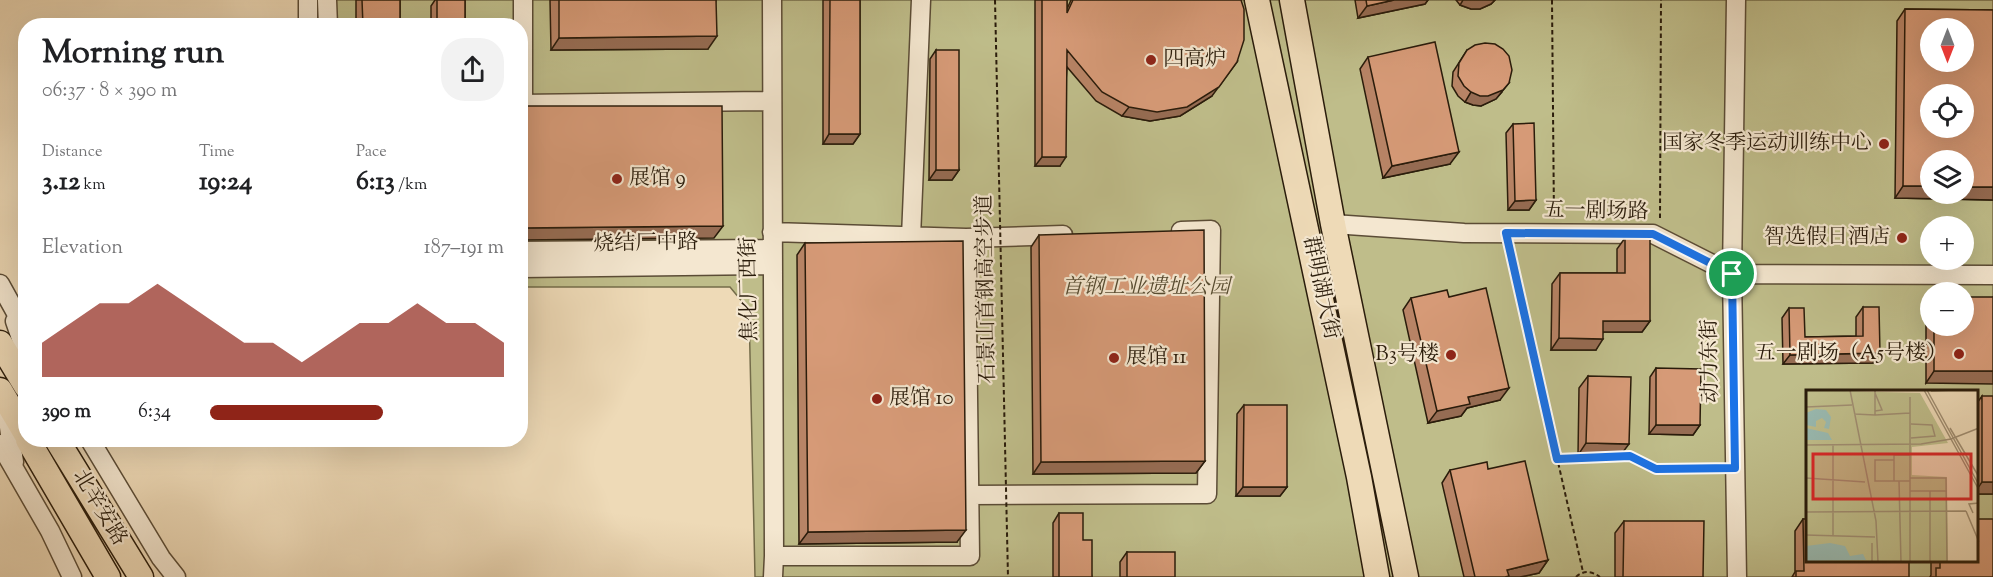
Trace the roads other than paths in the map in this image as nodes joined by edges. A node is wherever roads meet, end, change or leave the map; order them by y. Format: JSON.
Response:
{"nodes":[{"id":1,"x":308,"y":0,"type":"edge"},
{"id":2,"x":327,"y":0,"type":"edge"},
{"id":3,"x":523,"y":0,"type":"edge"},
{"id":4,"x":772,"y":0,"type":"edge"},
{"id":5,"x":921,"y":0,"type":"edge"},
{"id":6,"x":1257,"y":0,"type":"edge"},
{"id":7,"x":1292,"y":0,"type":"edge"},
{"id":8,"x":1736,"y":0,"type":"edge"},
{"id":9,"x":308,"y":18,"type":"edge"},
{"id":10,"x":328,"y":18,"type":"edge"},
{"id":11,"x":523,"y":18,"type":"edge"},
{"id":12,"x":771,"y":101,"type":"junction"},
{"id":13,"x":528,"y":104,"type":"edge"},
{"id":14,"x":1333,"y":224,"type":"junction"},
{"id":15,"x":1165,"y":231,"type":"edge"},
{"id":16,"x":1085,"y":234,"type":"edge"},
{"id":17,"x":911,"y":237,"type":"junction"},
{"id":18,"x":966,"y":238,"type":"junction"},
{"id":19,"x":772,"y":249,"type":"junction"},
{"id":20,"x":528,"y":251,"type":"edge"},
{"id":21,"x":528,"y":267,"type":"edge"},
{"id":22,"x":1732,"y":274,"type":"junction"},
{"id":23,"x":1993,"y":275,"type":"edge"},
{"id":24,"x":0,"y":284,"type":"edge"},
{"id":25,"x":11,"y":306,"type":"junction"},
{"id":26,"x":18,"y":318,"type":"edge"},
{"id":27,"x":18,"y":328,"type":"edge"},
{"id":28,"x":0,"y":343,"type":"edge"},
{"id":29,"x":18,"y":373,"type":"edge"},
{"id":30,"x":2,"y":394,"type":"edge"},
{"id":31,"x":18,"y":421,"type":"edge"},
{"id":32,"x":0,"y":444,"type":"edge"},
{"id":33,"x":32,"y":447,"type":"edge"},
{"id":34,"x":61,"y":447,"type":"edge"},
{"id":35,"x":94,"y":447,"type":"edge"},
{"id":36,"x":16,"y":471,"type":"junction"},
{"id":37,"x":969,"y":495,"type":"junction"},
{"id":38,"x":774,"y":556,"type":"junction"},
{"id":39,"x":72,"y":577,"type":"edge"},
{"id":40,"x":108,"y":577,"type":"edge"},
{"id":41,"x":141,"y":577,"type":"edge"},
{"id":42,"x":176,"y":577,"type":"edge"},
{"id":43,"x":773,"y":577,"type":"edge"},
{"id":44,"x":1377,"y":577,"type":"edge"},
{"id":45,"x":1406,"y":577,"type":"edge"},
{"id":46,"x":1737,"y":577,"type":"edge"}],
"edges":[{"from":1,"to":9,"type":"street"},
{"from":2,"to":10,"type":"street"},
{"from":3,"to":11,"type":"street"},
{"from":4,"to":12,"type":"street","name":"焦化厂西街"},
{"from":5,"to":17,"type":"street"},
{"from":6,"to":44,"type":"main road","name":"群明湖大街"},
{"from":7,"to":14,"type":"main road","name":"群明湖大街"},
{"from":8,"to":22,"type":"street","name":"动力东街"},
{"from":12,"to":13,"type":"street"},
{"from":12,"to":19,"type":"street","name":"焦化厂西街"},
{"from":14,"to":22,"type":"street","name":"五一剧场路"},
{"from":14,"to":45,"type":"main road","name":"群明湖大街"},
{"from":15,"to":37,"type":"street"},
{"from":16,"to":18,"type":"street"},
{"from":17,"to":18,"type":"street"},
{"from":17,"to":19,"type":"street"},
{"from":18,"to":37,"type":"street"},
{"from":19,"to":20,"type":"street","name":"烧结厂中路"},
{"from":19,"to":21,"type":"street","name":"烧结厂中路"},
{"from":19,"to":38,"type":"street","name":"焦化厂西街"},
{"from":22,"to":23,"type":"street","name":"五一剧场路"},
{"from":22,"to":46,"type":"street","name":"动力东街"},
{"from":24,"to":25,"type":"street"},
{"from":25,"to":26,"type":"street"},
{"from":25,"to":27,"type":"street"},
{"from":28,"to":29,"type":"main road"},
{"from":30,"to":31,"type":"main road"},
{"from":30,"to":36,"type":"street"},
{"from":32,"to":36,"type":"street"},
{"from":33,"to":40,"type":"main road","name":"北辛安路"},
{"from":34,"to":41,"type":"main road","name":"北辛安路"},
{"from":35,"to":42,"type":"street"},
{"from":36,"to":39,"type":"street"},
{"from":37,"to":38,"type":"street"},
{"from":38,"to":43,"type":"street","name":"焦化厂西街"}]}
